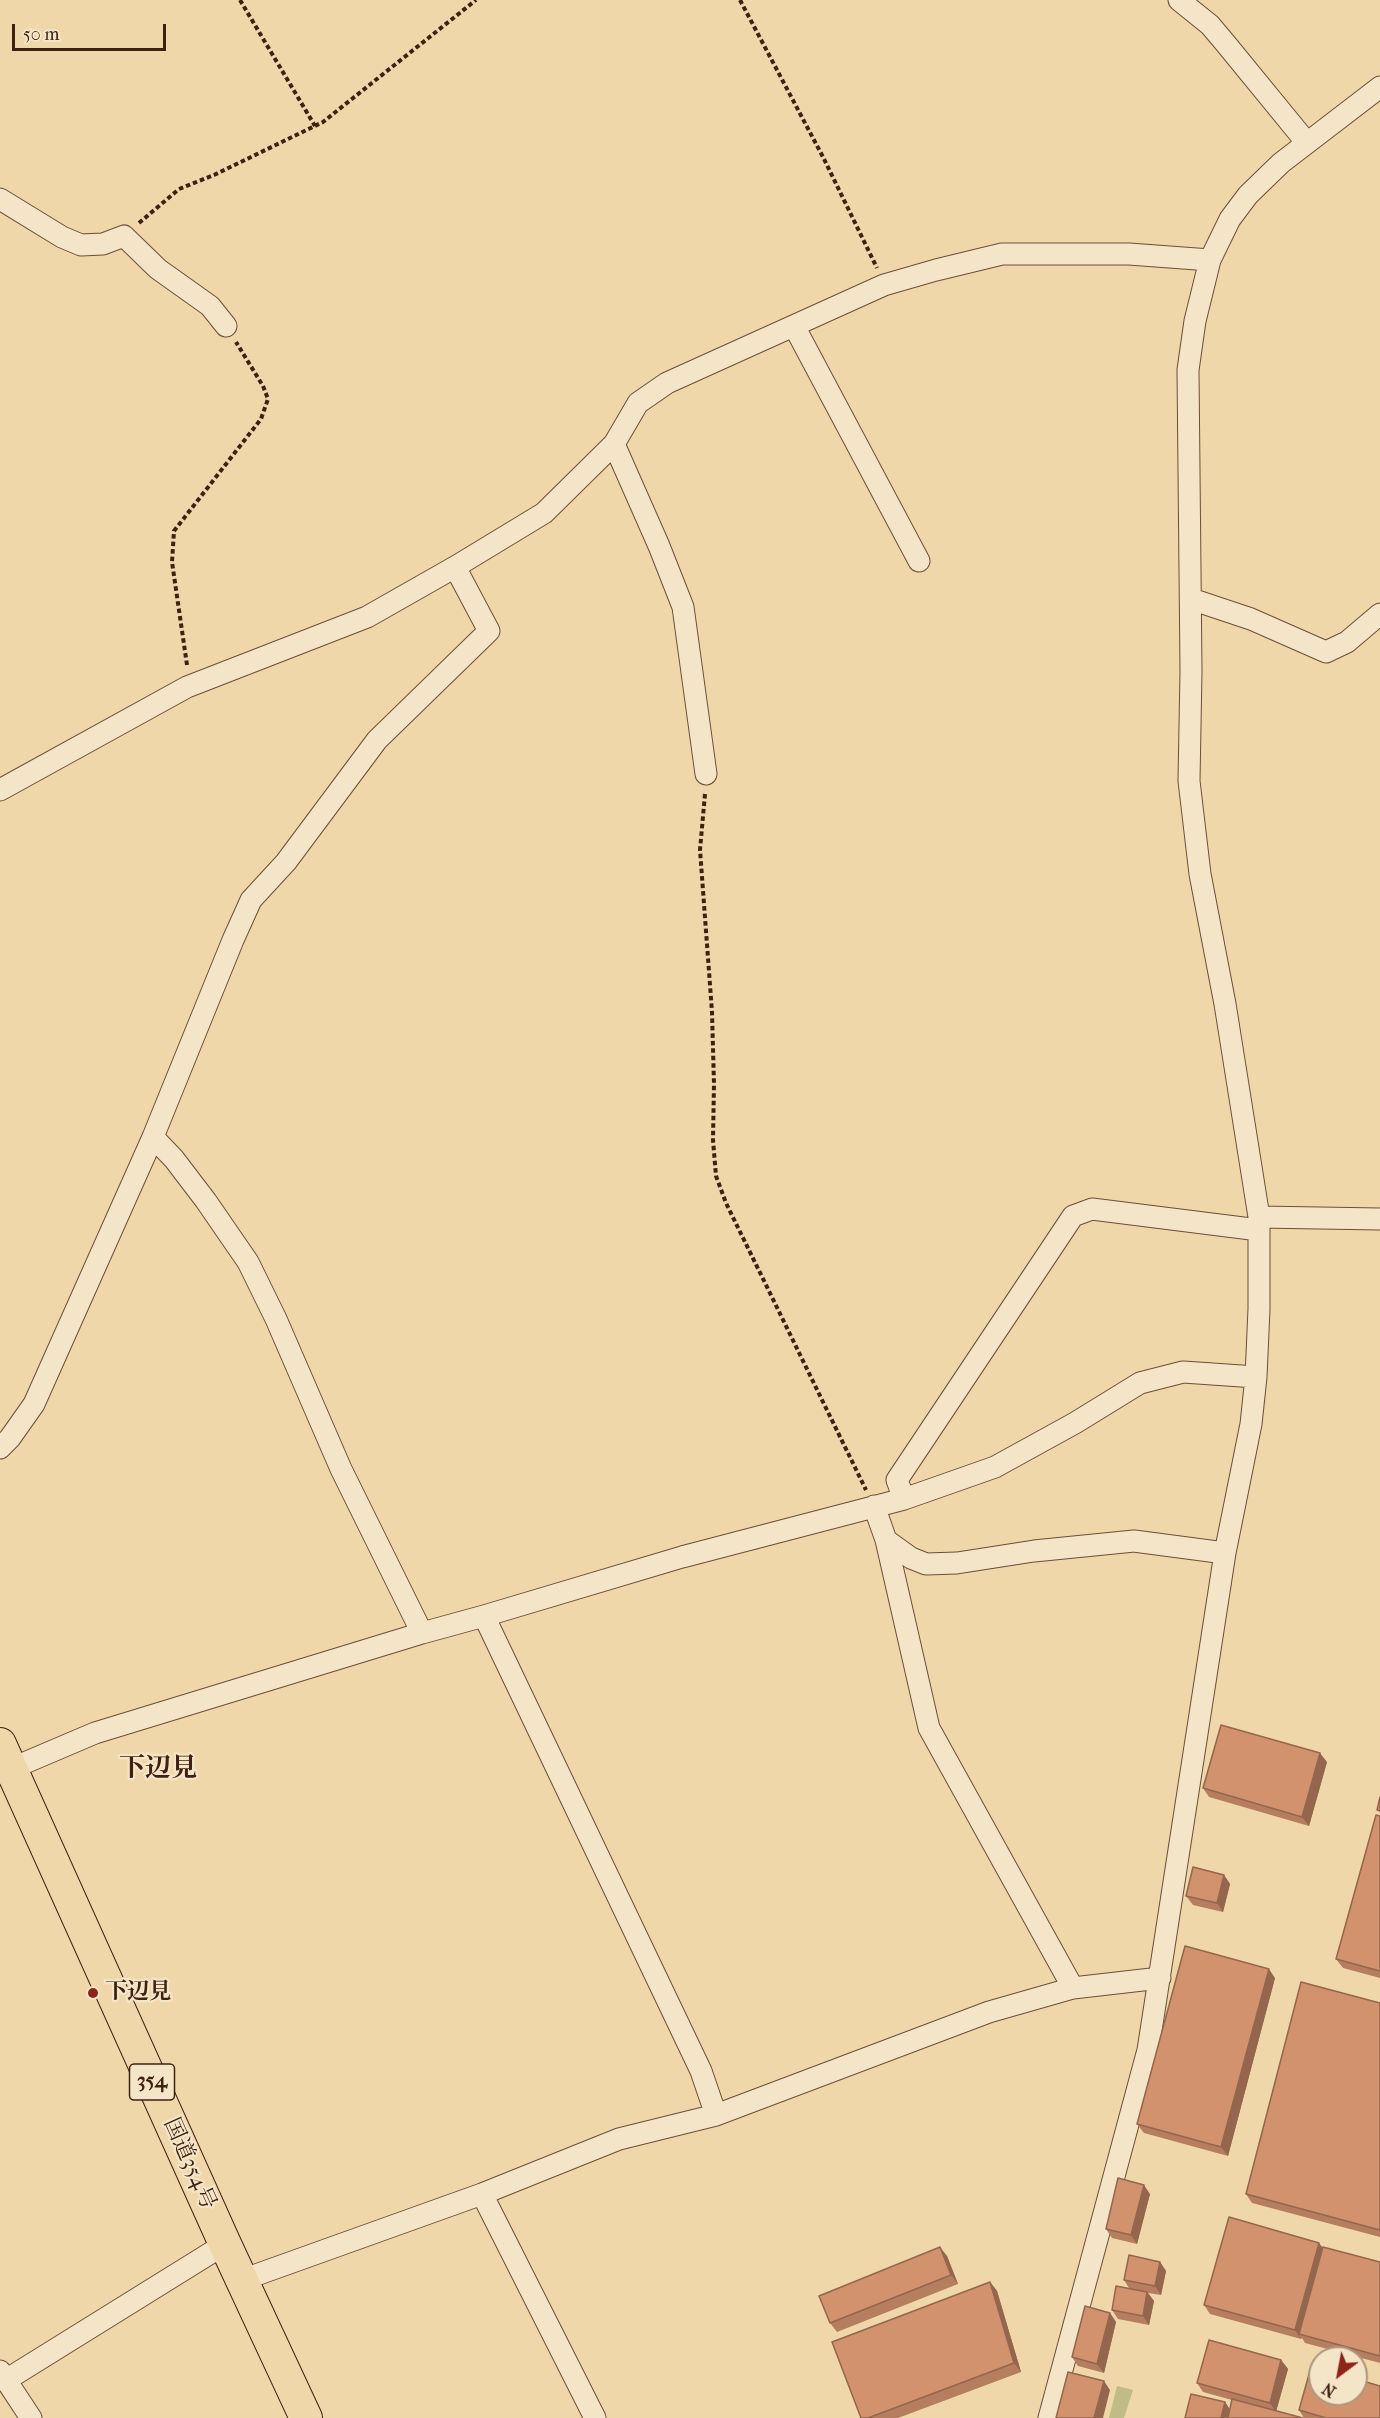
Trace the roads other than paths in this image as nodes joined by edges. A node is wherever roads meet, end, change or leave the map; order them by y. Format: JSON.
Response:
{"nodes":[{"id":1,"x":1179,"y":0,"type":"edge"},
{"id":2,"x":1380,"y":87,"type":"edge"},
{"id":3,"x":1307,"y":143,"type":"junction"},
{"id":4,"x":0,"y":199,"type":"edge"},
{"id":5,"x":1210,"y":260,"type":"junction"},
{"id":6,"x":226,"y":326,"type":"road end"},
{"id":7,"x":794,"y":326,"type":"junction"},
{"id":8,"x":614,"y":444,"type":"junction"},
{"id":9,"x":919,"y":561,"type":"dead end"},
{"id":10,"x":455,"y":567,"type":"junction"},
{"id":11,"x":1191,"y":599,"type":"junction"},
{"id":12,"x":1380,"y":614,"type":"edge"},
{"id":13,"x":706,"y":774,"type":"road end"},
{"id":14,"x":0,"y":790,"type":"edge"},
{"id":15,"x":153,"y":1137,"type":"junction"},
{"id":16,"x":1380,"y":1219,"type":"edge"},
{"id":17,"x":1259,"y":1224,"type":"junction"},
{"id":18,"x":1256,"y":1377,"type":"junction"},
{"id":19,"x":0,"y":1448,"type":"edge"},
{"id":20,"x":904,"y":1499,"type":"junction"},
{"id":21,"x":874,"y":1506,"type":"junction"},
{"id":22,"x":886,"y":1540,"type":"junction"},
{"id":23,"x":1225,"y":1553,"type":"junction"},
{"id":24,"x":484,"y":1617,"type":"junction"},
{"id":25,"x":422,"y":1633,"type":"junction"},
{"id":26,"x":4,"y":1763,"type":"edge"},
{"id":27,"x":1160,"y":1978,"type":"junction"},
{"id":28,"x":1073,"y":1988,"type":"junction"},
{"id":29,"x":716,"y":2115,"type":"junction"},
{"id":30,"x":482,"y":2194,"type":"junction"},
{"id":31,"x":225,"y":2244,"type":"junction"},
{"id":32,"x":242,"y":2280,"type":"junction"},
{"id":33,"x":3,"y":2375,"type":"edge"},
{"id":34,"x":31,"y":2418,"type":"edge"},
{"id":35,"x":306,"y":2418,"type":"edge"},
{"id":36,"x":595,"y":2418,"type":"edge"},
{"id":37,"x":1049,"y":2418,"type":"edge"}],
"edges":[{"from":1,"to":3,"type":"street"},
{"from":2,"to":3,"type":"street"},
{"from":3,"to":5,"type":"street"},
{"from":4,"to":6,"type":"street"},
{"from":5,"to":7,"type":"street"},
{"from":5,"to":11,"type":"street"},
{"from":7,"to":8,"type":"street"},
{"from":7,"to":9,"type":"street"},
{"from":8,"to":10,"type":"street"},
{"from":8,"to":13,"type":"street"},
{"from":10,"to":14,"type":"street"},
{"from":10,"to":15,"type":"street"},
{"from":11,"to":12,"type":"street"},
{"from":11,"to":17,"type":"street"},
{"from":15,"to":19,"type":"street"},
{"from":15,"to":25,"type":"street"},
{"from":16,"to":17,"type":"street"},
{"from":17,"to":18,"type":"street"},
{"from":17,"to":20,"type":"street"},
{"from":18,"to":20,"type":"street"},
{"from":18,"to":23,"type":"street"},
{"from":20,"to":21,"type":"street"},
{"from":21,"to":22,"type":"street"},
{"from":21,"to":24,"type":"street"},
{"from":22,"to":23,"type":"street"},
{"from":22,"to":28,"type":"street"},
{"from":23,"to":27,"type":"street"},
{"from":24,"to":25,"type":"street"},
{"from":24,"to":29,"type":"street"},
{"from":25,"to":26,"type":"street"},
{"from":26,"to":31,"type":"highway","name":"国道354号","number":"354"},
{"from":27,"to":28,"type":"street"},
{"from":27,"to":37,"type":"street"},
{"from":28,"to":29,"type":"street"},
{"from":29,"to":30,"type":"street"},
{"from":30,"to":32,"type":"street"},
{"from":30,"to":36,"type":"street"},
{"from":31,"to":32,"type":"highway","name":"国道354号","number":"354"},
{"from":31,"to":33,"type":"street"},
{"from":32,"to":35,"type":"highway","name":"国道354号","number":"354"},
{"from":33,"to":34,"type":"street"}]}
